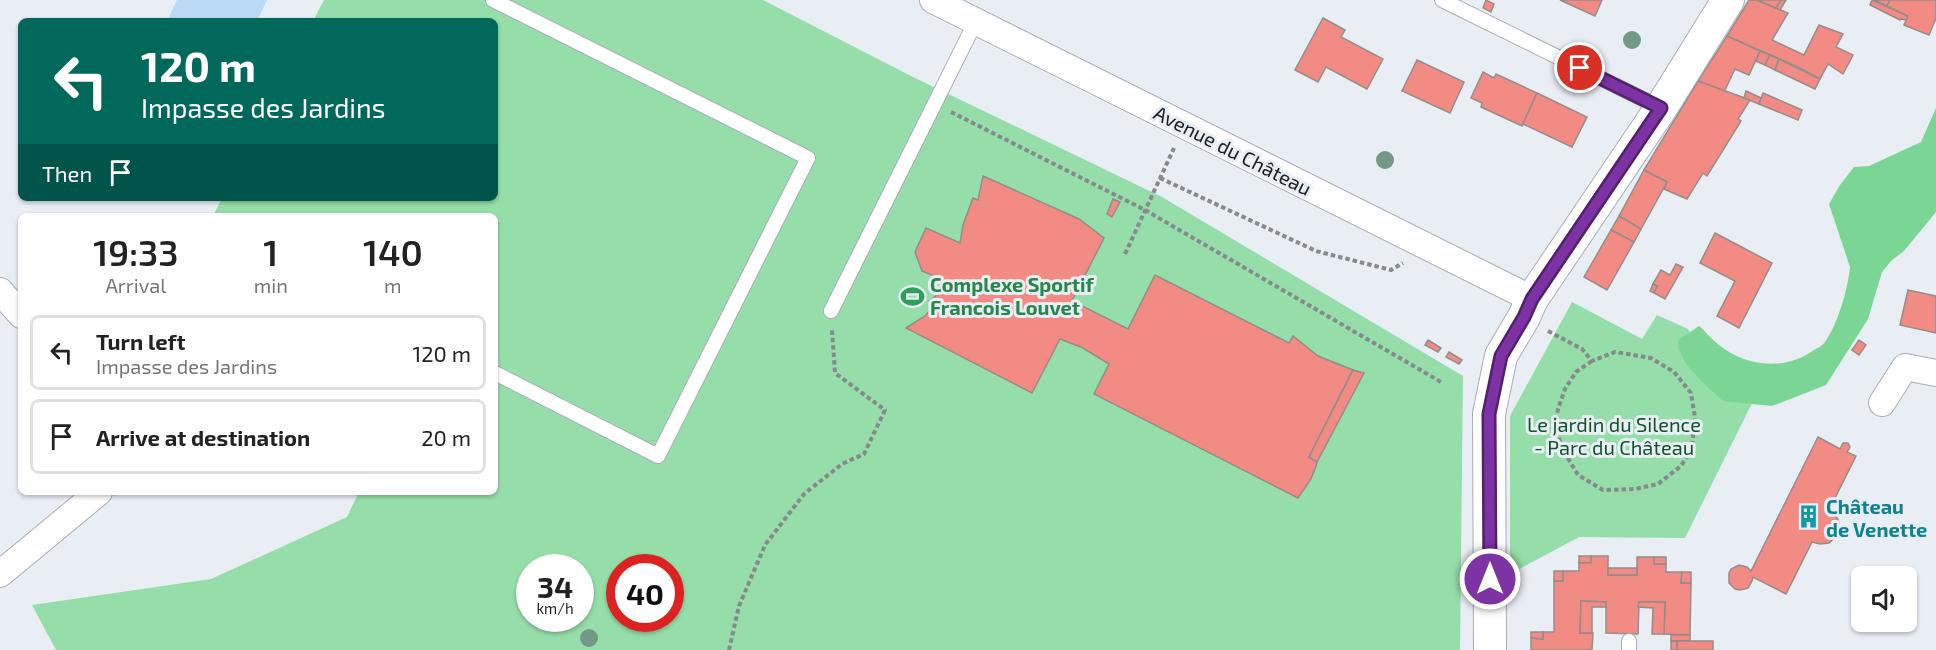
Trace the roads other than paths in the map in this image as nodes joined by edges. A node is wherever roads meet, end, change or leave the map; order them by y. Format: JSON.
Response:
{"nodes":[{"id":1,"x":493,"y":0,"type":"edge"},
{"id":2,"x":933,"y":0,"type":"edge"},
{"id":3,"x":1442,"y":0,"type":"edge"},
{"id":4,"x":1728,"y":0,"type":"edge"},
{"id":5,"x":976,"y":21,"type":"junction"},
{"id":6,"x":1661,"y":108,"type":"junction"},
{"id":7,"x":0,"y":291,"type":"edge"},
{"id":8,"x":1528,"y":308,"type":"junction"},
{"id":9,"x":831,"y":311,"type":"road end"},
{"id":10,"x":18,"y":312,"type":"edge"},
{"id":11,"x":1936,"y":373,"type":"edge"},
{"id":12,"x":498,"y":375,"type":"edge"},
{"id":13,"x":1882,"y":403,"type":"dead end"},
{"id":14,"x":95,"y":495,"type":"edge"},
{"id":15,"x":0,"y":574,"type":"edge"},
{"id":16,"x":1490,"y":650,"type":"edge"}],
"edges":[{"from":1,"to":12,"type":"lane"},
{"from":2,"to":5,"type":"street","name":"Avenue du Château"},
{"from":3,"to":6,"type":"lane"},
{"from":4,"to":6,"type":"street"},
{"from":5,"to":8,"type":"street","name":"Avenue du Château"},
{"from":5,"to":9,"type":"lane"},
{"from":6,"to":8,"type":"street"},
{"from":7,"to":10,"type":"street"},
{"from":8,"to":16,"type":"street"},
{"from":11,"to":13,"type":"street"},
{"from":14,"to":15,"type":"street"}]}
